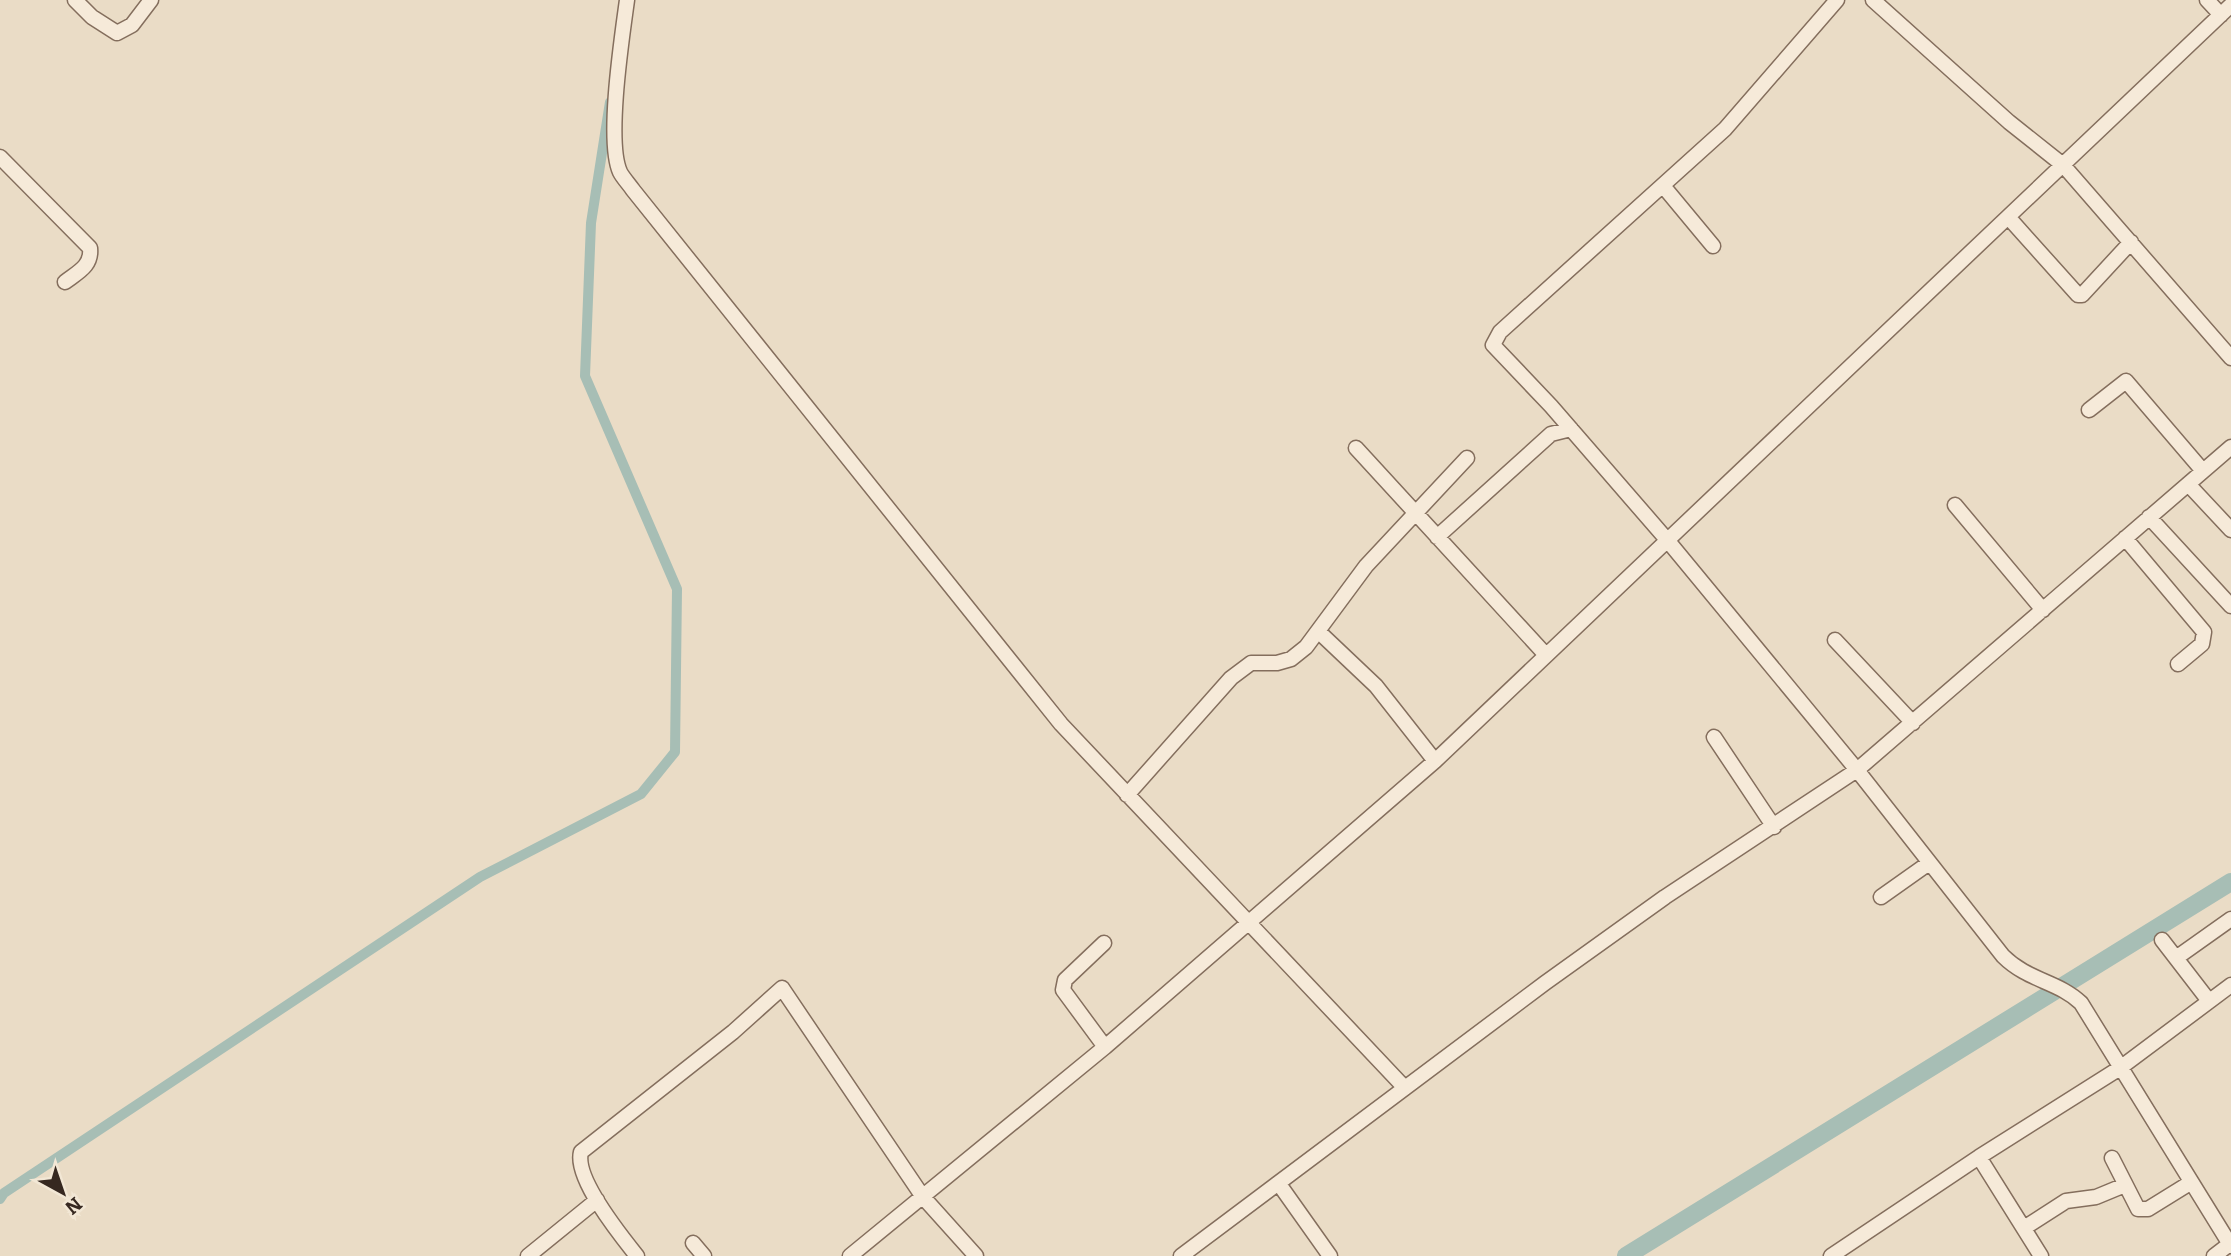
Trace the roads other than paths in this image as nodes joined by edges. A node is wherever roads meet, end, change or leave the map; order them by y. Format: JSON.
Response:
{"nodes":[{"id":1,"x":75,"y":0,"type":"edge"},
{"id":2,"x":151,"y":0,"type":"edge"},
{"id":3,"x":627,"y":0,"type":"edge"},
{"id":4,"x":1837,"y":0,"type":"edge"},
{"id":5,"x":1873,"y":0,"type":"edge"},
{"id":6,"x":2207,"y":0,"type":"edge"},
{"id":7,"x":2228,"y":9,"type":"edge"},
{"id":8,"x":0,"y":157,"type":"edge"},
{"id":9,"x":2063,"y":164,"type":"junction"},
{"id":10,"x":1664,"y":187,"type":"junction"},
{"id":11,"x":2009,"y":218,"type":"junction"},
{"id":12,"x":2131,"y":243,"type":"junction"},
{"id":13,"x":1713,"y":246,"type":"dead end"},
{"id":14,"x":65,"y":282,"type":"dead end"},
{"id":15,"x":2231,"y":358,"type":"edge"},
{"id":16,"x":2089,"y":410,"type":"dead end"},
{"id":17,"x":1571,"y":429,"type":"junction"},
{"id":18,"x":2231,"y":447,"type":"edge"},
{"id":19,"x":1356,"y":448,"type":"dead end"},
{"id":20,"x":1467,"y":458,"type":"dead end"},
{"id":21,"x":2203,"y":471,"type":"junction"},
{"id":22,"x":2188,"y":484,"type":"junction"},
{"id":23,"x":1955,"y":505,"type":"dead end"},
{"id":24,"x":1416,"y":515,"type":"junction"},
{"id":25,"x":2150,"y":517,"type":"junction"},
{"id":26,"x":2231,"y":530,"type":"edge"},
{"id":27,"x":1437,"y":537,"type":"junction"},
{"id":28,"x":2125,"y":538,"type":"junction"},
{"id":29,"x":1668,"y":541,"type":"junction"},
{"id":30,"x":2231,"y":606,"type":"edge"},
{"id":31,"x":2043,"y":610,"type":"junction"},
{"id":32,"x":1319,"y":632,"type":"junction"},
{"id":33,"x":1835,"y":640,"type":"dead end"},
{"id":34,"x":1545,"y":654,"type":"junction"},
{"id":35,"x":2178,"y":664,"type":"dead end"},
{"id":36,"x":1913,"y":723,"type":"junction"},
{"id":37,"x":1714,"y":737,"type":"dead end"},
{"id":38,"x":1435,"y":761,"type":"junction"},
{"id":39,"x":1857,"y":770,"type":"junction"},
{"id":40,"x":1127,"y":795,"type":"junction"},
{"id":41,"x":1774,"y":827,"type":"junction"},
{"id":42,"x":1929,"y":863,"type":"junction"},
{"id":43,"x":1881,"y":897,"type":"dead end"},
{"id":44,"x":2231,"y":919,"type":"edge"},
{"id":45,"x":1248,"y":924,"type":"junction"},
{"id":46,"x":2162,"y":940,"type":"dead end"},
{"id":47,"x":1104,"y":943,"type":"dead end"},
{"id":48,"x":2176,"y":958,"type":"junction"},
{"id":49,"x":2231,"y":985,"type":"edge"},
{"id":50,"x":2209,"y":1001,"type":"junction"},
{"id":51,"x":1105,"y":1047,"type":"junction"},
{"id":52,"x":2120,"y":1068,"type":"junction"},
{"id":53,"x":1404,"y":1087,"type":"junction"},
{"id":54,"x":1979,"y":1157,"type":"junction"},
{"id":55,"x":2112,"y":1158,"type":"dead end"},
{"id":56,"x":1279,"y":1184,"type":"junction"},
{"id":57,"x":2190,"y":1184,"type":"junction"},
{"id":58,"x":2124,"y":1185,"type":"junction"},
{"id":59,"x":923,"y":1196,"type":"junction"},
{"id":60,"x":597,"y":1200,"type":"junction"},
{"id":61,"x":2024,"y":1228,"type":"junction"},
{"id":62,"x":693,"y":1243,"type":"dead end"},
{"id":63,"x":2231,"y":1244,"type":"edge"},
{"id":64,"x":528,"y":1256,"type":"edge"},
{"id":65,"x":637,"y":1256,"type":"edge"},
{"id":66,"x":704,"y":1256,"type":"edge"},
{"id":67,"x":850,"y":1256,"type":"edge"},
{"id":68,"x":976,"y":1256,"type":"edge"},
{"id":69,"x":1181,"y":1256,"type":"edge"},
{"id":70,"x":1330,"y":1256,"type":"edge"},
{"id":71,"x":1831,"y":1256,"type":"edge"},
{"id":72,"x":2041,"y":1256,"type":"edge"},
{"id":73,"x":2214,"y":1256,"type":"edge"}],
"edges":[{"from":1,"to":2,"type":"street"},
{"from":3,"to":40,"type":"street"},
{"from":4,"to":10,"type":"street"},
{"from":5,"to":9,"type":"street"},
{"from":6,"to":7,"type":"street"},
{"from":7,"to":9,"type":"street"},
{"from":8,"to":14,"type":"street"},
{"from":9,"to":11,"type":"street"},
{"from":9,"to":12,"type":"street"},
{"from":10,"to":13,"type":"street"},
{"from":10,"to":17,"type":"street"},
{"from":11,"to":12,"type":"street"},
{"from":11,"to":29,"type":"street"},
{"from":12,"to":15,"type":"street"},
{"from":16,"to":21,"type":"street"},
{"from":17,"to":27,"type":"street"},
{"from":17,"to":29,"type":"street"},
{"from":18,"to":21,"type":"street"},
{"from":19,"to":24,"type":"street"},
{"from":20,"to":24,"type":"street"},
{"from":21,"to":22,"type":"street"},
{"from":22,"to":25,"type":"street"},
{"from":22,"to":26,"type":"street"},
{"from":23,"to":31,"type":"street"},
{"from":24,"to":27,"type":"street"},
{"from":24,"to":32,"type":"street"},
{"from":25,"to":28,"type":"street"},
{"from":25,"to":30,"type":"street"},
{"from":27,"to":34,"type":"street"},
{"from":28,"to":31,"type":"street"},
{"from":28,"to":35,"type":"street"},
{"from":29,"to":34,"type":"street"},
{"from":29,"to":39,"type":"street"},
{"from":31,"to":36,"type":"street"},
{"from":32,"to":38,"type":"street"},
{"from":32,"to":40,"type":"street"},
{"from":33,"to":36,"type":"street"},
{"from":34,"to":38,"type":"street"},
{"from":36,"to":39,"type":"street"},
{"from":37,"to":41,"type":"street"},
{"from":38,"to":45,"type":"street"},
{"from":39,"to":41,"type":"street"},
{"from":39,"to":42,"type":"street"},
{"from":40,"to":45,"type":"street"},
{"from":41,"to":53,"type":"street"},
{"from":42,"to":43,"type":"street"},
{"from":42,"to":52,"type":"street"},
{"from":44,"to":48,"type":"street"},
{"from":45,"to":51,"type":"street"},
{"from":45,"to":53,"type":"street"},
{"from":46,"to":48,"type":"street"},
{"from":47,"to":51,"type":"street"},
{"from":48,"to":50,"type":"street"},
{"from":49,"to":50,"type":"street"},
{"from":50,"to":52,"type":"street"},
{"from":51,"to":59,"type":"street"},
{"from":52,"to":54,"type":"street"},
{"from":52,"to":57,"type":"street"},
{"from":53,"to":56,"type":"street"},
{"from":54,"to":61,"type":"street"},
{"from":54,"to":71,"type":"street"},
{"from":55,"to":58,"type":"street"},
{"from":56,"to":69,"type":"street"},
{"from":56,"to":70,"type":"street"},
{"from":57,"to":58,"type":"street"},
{"from":57,"to":63,"type":"street"},
{"from":58,"to":61,"type":"street"},
{"from":59,"to":60,"type":"street"},
{"from":59,"to":67,"type":"street"},
{"from":59,"to":68,"type":"street"},
{"from":60,"to":64,"type":"street"},
{"from":60,"to":65,"type":"street"},
{"from":61,"to":72,"type":"street"},
{"from":62,"to":66,"type":"street"},
{"from":63,"to":73,"type":"street"}]}
